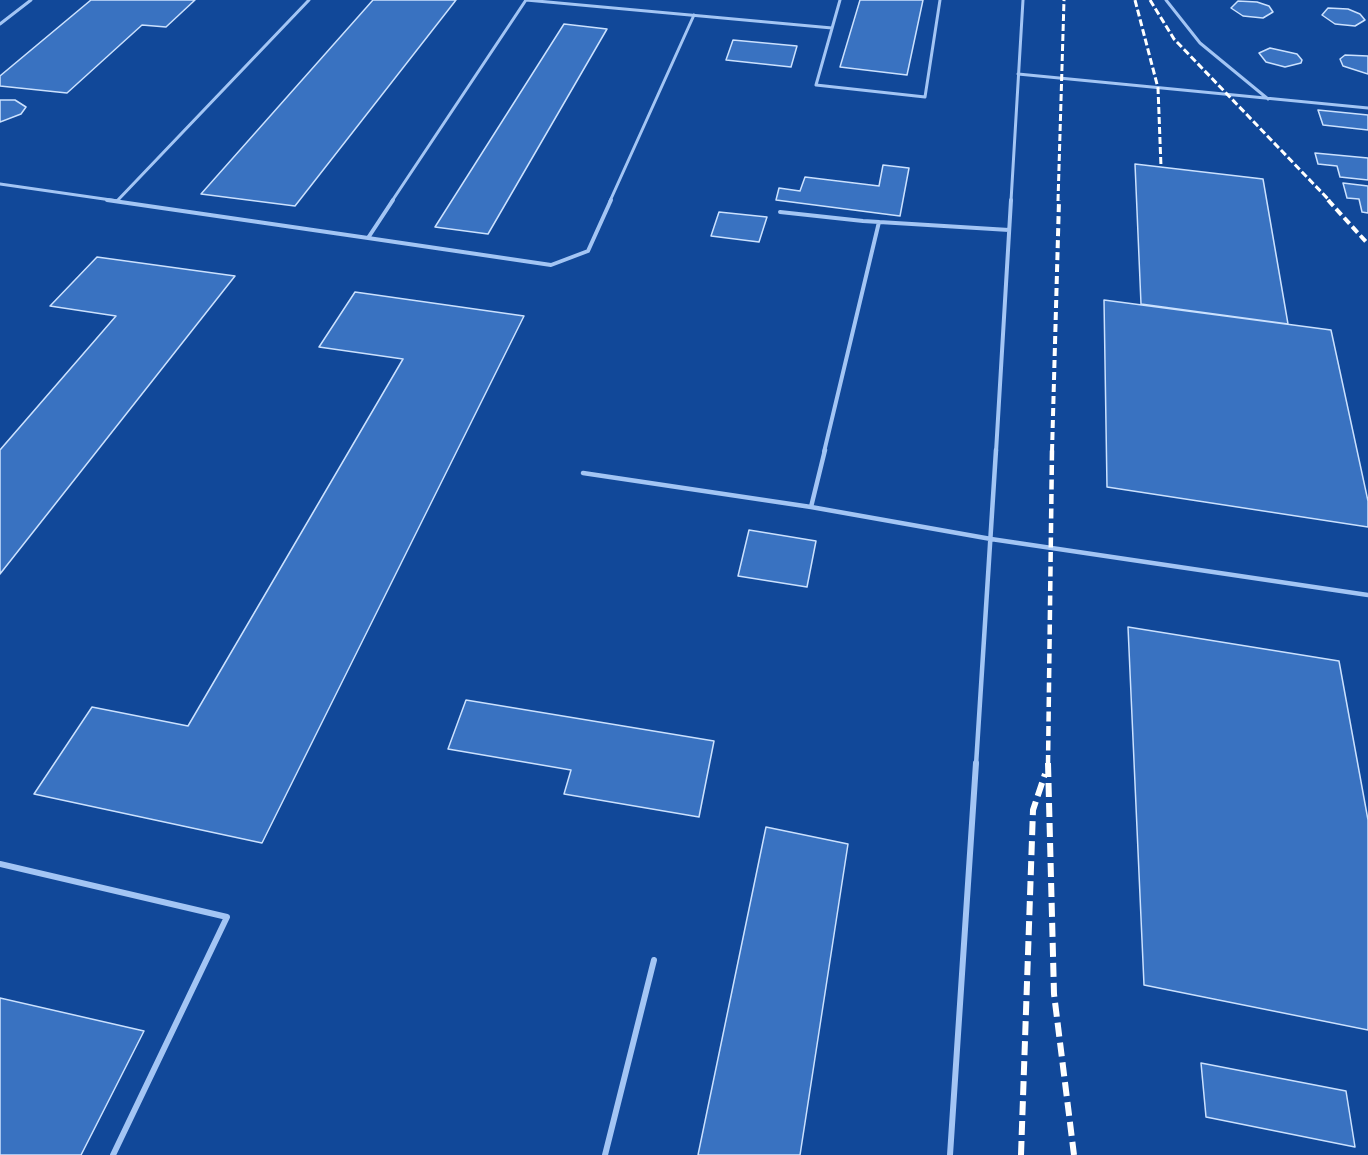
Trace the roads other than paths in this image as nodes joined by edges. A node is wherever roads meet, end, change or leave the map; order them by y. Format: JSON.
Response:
{"nodes":[{"id":1,"x":31,"y":0,"type":"edge"},
{"id":2,"x":309,"y":0,"type":"edge"},
{"id":3,"x":526,"y":0,"type":"edge"},
{"id":4,"x":604,"y":0,"type":"edge"},
{"id":5,"x":840,"y":0,"type":"edge"},
{"id":6,"x":940,"y":0,"type":"edge"},
{"id":7,"x":1023,"y":0,"type":"edge"},
{"id":8,"x":1166,"y":0,"type":"edge"},
{"id":9,"x":601,"y":7,"type":"junction"},
{"id":10,"x":694,"y":15,"type":"junction"},
{"id":11,"x":0,"y":24,"type":"edge"},
{"id":12,"x":832,"y":28,"type":"junction"},
{"id":13,"x":1018,"y":74,"type":"junction"},
{"id":14,"x":1268,"y":99,"type":"junction"},
{"id":15,"x":1368,"y":108,"type":"edge"},
{"id":16,"x":0,"y":184,"type":"edge"},
{"id":17,"x":117,"y":201,"type":"junction"},
{"id":18,"x":780,"y":212,"type":"dead end"},
{"id":19,"x":879,"y":222,"type":"junction"},
{"id":20,"x":1009,"y":230,"type":"junction"},
{"id":21,"x":368,"y":238,"type":"junction"},
{"id":22,"x":583,"y":474,"type":"dead end"},
{"id":23,"x":811,"y":507,"type":"junction"},
{"id":24,"x":991,"y":539,"type":"junction"},
{"id":25,"x":1368,"y":595,"type":"edge"},
{"id":26,"x":0,"y":864,"type":"edge"},
{"id":27,"x":654,"y":960,"type":"dead end"},
{"id":28,"x":113,"y":1155,"type":"edge"},
{"id":29,"x":605,"y":1155,"type":"edge"},
{"id":30,"x":950,"y":1155,"type":"edge"}],
"edges":[{"from":1,"to":11,"type":"lane"},
{"from":2,"to":17,"type":"lane"},
{"from":3,"to":9,"type":"lane"},
{"from":3,"to":21,"type":"lane"},
{"from":4,"to":9,"type":"lane"},
{"from":5,"to":12,"type":"lane"},
{"from":6,"to":12,"type":"lane"},
{"from":7,"to":13,"type":"lane"},
{"from":8,"to":14,"type":"lane"},
{"from":9,"to":10,"type":"lane"},
{"from":10,"to":12,"type":"lane"},
{"from":10,"to":21,"type":"lane"},
{"from":13,"to":14,"type":"lane"},
{"from":13,"to":20,"type":"lane"},
{"from":14,"to":15,"type":"lane"},
{"from":16,"to":17,"type":"lane"},
{"from":17,"to":21,"type":"lane"},
{"from":18,"to":19,"type":"lane"},
{"from":19,"to":20,"type":"lane"},
{"from":19,"to":23,"type":"lane"},
{"from":20,"to":24,"type":"lane"},
{"from":22,"to":23,"type":"lane"},
{"from":23,"to":24,"type":"lane"},
{"from":24,"to":25,"type":"lane"},
{"from":24,"to":30,"type":"lane"},
{"from":26,"to":28,"type":"lane"},
{"from":27,"to":29,"type":"lane"}]}
